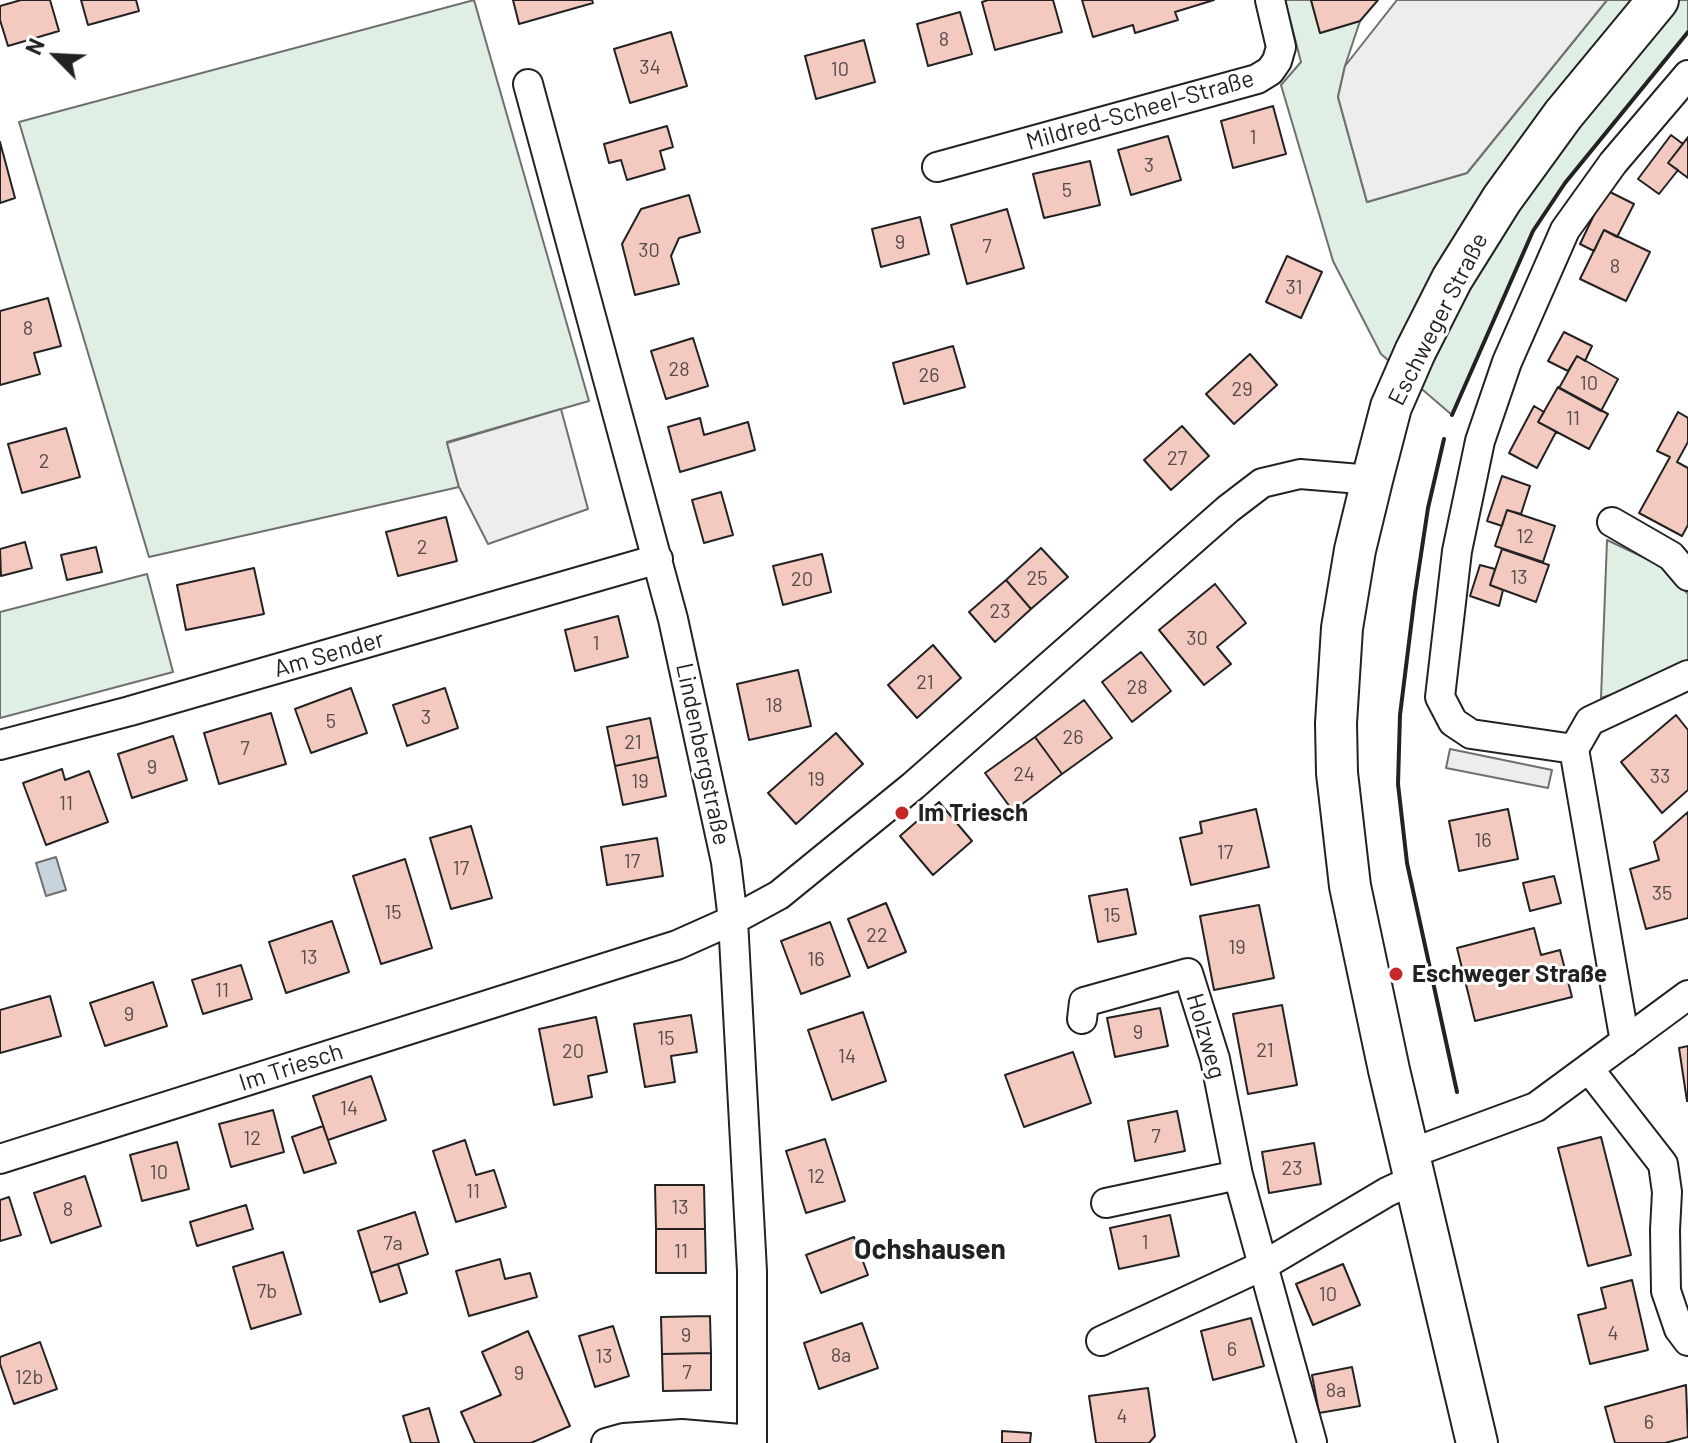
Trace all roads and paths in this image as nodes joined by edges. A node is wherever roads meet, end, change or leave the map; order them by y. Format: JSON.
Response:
{"nodes":[{"id":1,"x":1270,"y":0,"type":"edge"},
{"id":2,"x":1658,"y":0,"type":"edge"},
{"id":3,"x":1688,"y":75,"type":"edge"},
{"id":4,"x":528,"y":84,"type":"dead end"},
{"id":5,"x":937,"y":167,"type":"dead end"},
{"id":6,"x":1372,"y":480,"type":"junction"},
{"id":7,"x":1612,"y":522,"type":"dead end"},
{"id":8,"x":658,"y":559,"type":"junction"},
{"id":9,"x":1688,"y":576,"type":"edge"},
{"id":10,"x":1688,"y":675,"type":"edge"},
{"id":11,"x":0,"y":745,"type":"edge"},
{"id":12,"x":1574,"y":749,"type":"junction"},
{"id":13,"x":733,"y":920,"type":"junction"},
{"id":14,"x":1688,"y":995,"type":"edge"},
{"id":15,"x":1082,"y":1019,"type":"dead end"},
{"id":16,"x":1625,"y":1042,"type":"junction"},
{"id":17,"x":1589,"y":1069,"type":"junction"},
{"id":18,"x":0,"y":1159,"type":"edge"},
{"id":19,"x":1675,"y":1161,"type":"edge"},
{"id":20,"x":1412,"y":1166,"type":"junction"},
{"id":21,"x":1238,"y":1175,"type":"junction"},
{"id":22,"x":1106,"y":1203,"type":"dead end"},
{"id":23,"x":1264,"y":1265,"type":"junction"},
{"id":24,"x":1101,"y":1341,"type":"dead end"},
{"id":25,"x":1688,"y":1341,"type":"edge"},
{"id":26,"x":752,"y":1442,"type":"edge"},
{"id":27,"x":1312,"y":1442,"type":"edge"},
{"id":28,"x":606,"y":1443,"type":"edge"},
{"id":29,"x":1477,"y":1443,"type":"edge"}],
"edges":[{"from":1,"to":5,"type":"street","name":"Mildred-Scheel-Straße"},
{"from":2,"to":6,"type":"main road","name":"Eschweger Straße"},
{"from":3,"to":12,"type":"street"},
{"from":4,"to":8,"type":"street","name":"Lindenbergstraße"},
{"from":6,"to":13,"type":"street","name":"Im Triesch"},
{"from":6,"to":20,"type":"main road","name":"Eschweger Straße"},
{"from":7,"to":9,"type":"street"},
{"from":8,"to":11,"type":"street","name":"Am Sender"},
{"from":8,"to":13,"type":"street","name":"Lindenbergstraße"},
{"from":10,"to":12,"type":"street"},
{"from":12,"to":16,"type":"street"},
{"from":13,"to":18,"type":"street","name":"Im Triesch"},
{"from":13,"to":26,"type":"street","name":"Lindenbergstraße"},
{"from":14,"to":16,"type":"street"},
{"from":15,"to":21,"type":"street","name":"Holzweg"},
{"from":16,"to":17,"type":"street"},
{"from":17,"to":19,"type":"street"},
{"from":17,"to":20,"type":"street"},
{"from":19,"to":25,"type":"street"},
{"from":20,"to":23,"type":"street"},
{"from":20,"to":29,"type":"main road","name":"Eschweger Straße"},
{"from":21,"to":22,"type":"street"},
{"from":21,"to":23,"type":"street","name":"Holzweg"},
{"from":23,"to":24,"type":"street"},
{"from":23,"to":27,"type":"street","name":"Holzweg"},
{"from":26,"to":28,"type":"street"}]}
